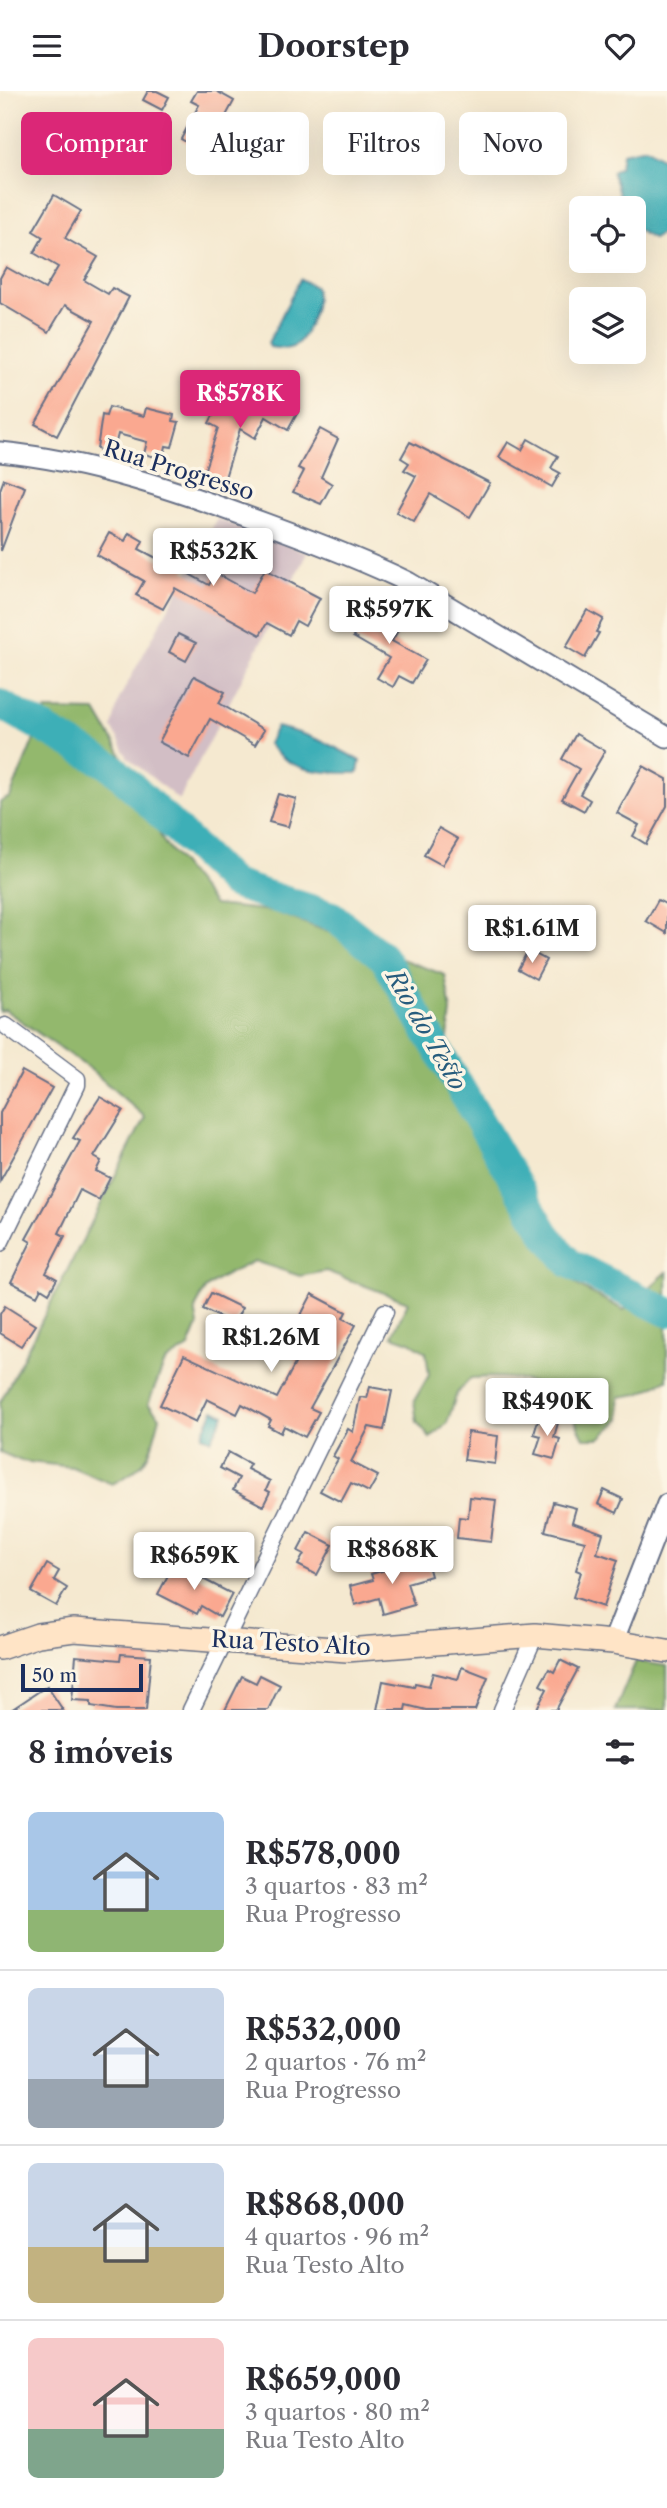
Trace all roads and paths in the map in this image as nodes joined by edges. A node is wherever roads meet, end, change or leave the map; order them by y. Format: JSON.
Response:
{"nodes":[{"id":1,"x":0,"y":452,"type":"edge"},
{"id":2,"x":667,"y":737,"type":"edge"},
{"id":3,"x":6,"y":1026,"type":"dead end"},
{"id":4,"x":0,"y":1243,"type":"edge"},
{"id":5,"x":386,"y":1312,"type":"dead end"},
{"id":6,"x":667,"y":1504,"type":"edge"},
{"id":7,"x":535,"y":1635,"type":"junction"},
{"id":8,"x":224,"y":1641,"type":"junction"},
{"id":9,"x":613,"y":1642,"type":"junction"},
{"id":10,"x":0,"y":1648,"type":"edge"},
{"id":11,"x":667,"y":1651,"type":"edge"},
{"id":12,"x":191,"y":1710,"type":"edge"},
{"id":13,"x":502,"y":1710,"type":"edge"}],
"edges":[{"from":1,"to":2,"type":"street","name":"Rua Progresso"},
{"from":3,"to":4,"type":"street"},
{"from":5,"to":8,"type":"street"},
{"from":6,"to":9,"type":"street"},
{"from":7,"to":8,"type":"main road","name":"Rua Testo Alto"},
{"from":7,"to":9,"type":"main road","name":"Rua Testo Alto"},
{"from":7,"to":13,"type":"street"},
{"from":8,"to":10,"type":"main road","name":"Rua Testo Alto"},
{"from":8,"to":12,"type":"street"},
{"from":9,"to":11,"type":"main road","name":"Rua Testo Alto"}]}
